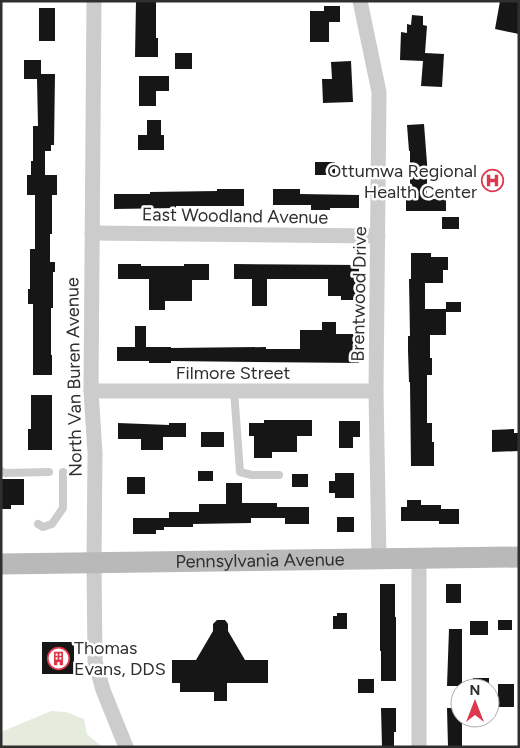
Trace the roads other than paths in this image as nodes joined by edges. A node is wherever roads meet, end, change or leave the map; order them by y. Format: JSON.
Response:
{"nodes":[{"id":1,"x":94,"y":1,"type":"edge"},
{"id":2,"x":360,"y":1,"type":"edge"},
{"id":3,"x":92,"y":233,"type":"junction"},
{"id":4,"x":378,"y":236,"type":"junction"},
{"id":5,"x":91,"y":391,"type":"junction"},
{"id":6,"x":234,"y":391,"type":"junction"},
{"id":7,"x":376,"y":391,"type":"junction"},
{"id":8,"x":1,"y":471,"type":"edge"},
{"id":9,"x":49,"y":472,"type":"dead end"},
{"id":10,"x":63,"y":472,"type":"dead end"},
{"id":11,"x":279,"y":475,"type":"dead end"},
{"id":12,"x":38,"y":524,"type":"dead end"},
{"id":13,"x":519,"y":557,"type":"edge"},
{"id":14,"x":379,"y":559,"type":"junction"},
{"id":15,"x":419,"y":559,"type":"junction"},
{"id":16,"x":94,"y":563,"type":"junction"},
{"id":17,"x":1,"y":564,"type":"edge"},
{"id":18,"x":126,"y":747,"type":"edge"},
{"id":19,"x":419,"y":747,"type":"edge"}],
"edges":[{"from":1,"to":3,"type":"street","name":"North Van Buren Avenue"},
{"from":2,"to":4,"type":"street","name":"Brentwood Drive"},
{"from":3,"to":4,"type":"street","name":"East Woodland Avenue"},
{"from":3,"to":5,"type":"street","name":"North Van Buren Avenue"},
{"from":4,"to":7,"type":"street","name":"Brentwood Drive"},
{"from":5,"to":6,"type":"street","name":"Filmore Street"},
{"from":5,"to":16,"type":"street","name":"North Van Buren Avenue"},
{"from":6,"to":7,"type":"street","name":"Filmore Street"},
{"from":6,"to":11,"type":"lane"},
{"from":7,"to":14,"type":"street","name":"Brentwood Drive"},
{"from":8,"to":9,"type":"lane"},
{"from":10,"to":12,"type":"lane"},
{"from":13,"to":15,"type":"main road","name":"Pennsylvania Avenue"},
{"from":14,"to":15,"type":"main road","name":"Pennsylvania Avenue"},
{"from":14,"to":16,"type":"main road","name":"Pennsylvania Avenue"},
{"from":15,"to":19,"type":"street"},
{"from":16,"to":17,"type":"main road","name":"Pennsylvania Avenue"},
{"from":16,"to":18,"type":"street","name":"North Van Buren Avenue"}]}
